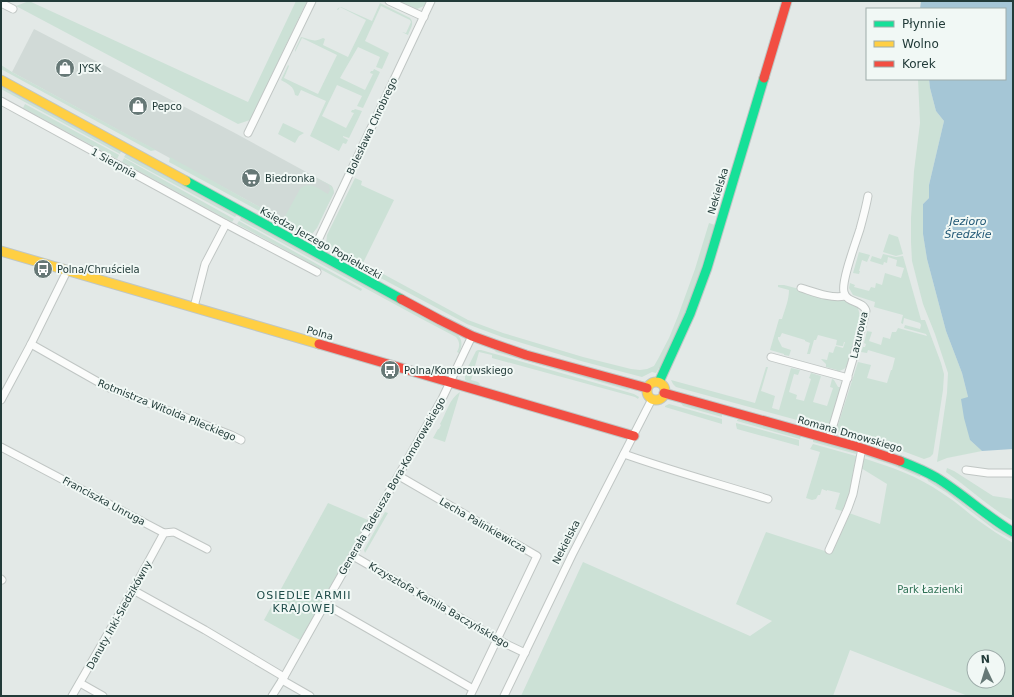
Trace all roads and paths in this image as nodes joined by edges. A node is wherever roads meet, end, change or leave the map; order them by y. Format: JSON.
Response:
{"nodes":[{"id":1,"x":312,"y":1,"type":"edge"},
{"id":2,"x":389,"y":1,"type":"edge"},
{"id":3,"x":431,"y":1,"type":"edge"},
{"id":4,"x":787,"y":1,"type":"edge"},
{"id":5,"x":1,"y":3,"type":"edge"},
{"id":6,"x":13,"y":9,"type":"dead end"},
{"id":7,"x":424,"y":17,"type":"junction"},
{"id":8,"x":1,"y":80,"type":"edge"},
{"id":9,"x":1,"y":101,"type":"edge"},
{"id":10,"x":248,"y":133,"type":"dead end"},
{"id":11,"x":868,"y":196,"type":"dead end"},
{"id":12,"x":226,"y":224,"type":"junction"},
{"id":13,"x":1,"y":251,"type":"edge"},
{"id":14,"x":313,"y":251,"type":"junction"},
{"id":15,"x":67,"y":270,"type":"junction"},
{"id":16,"x":317,"y":272,"type":"dead end"},
{"id":17,"x":801,"y":288,"type":"dead end"},
{"id":18,"x":845,"y":296,"type":"junction"},
{"id":19,"x":194,"y":307,"type":"junction"},
{"id":20,"x":472,"y":336,"type":"junction"},
{"id":21,"x":30,"y":344,"type":"junction"},
{"id":22,"x":771,"y":357,"type":"dead end"},
{"id":23,"x":848,"y":378,"type":"junction"},
{"id":24,"x":450,"y":382,"type":"junction"},
{"id":25,"x":659,"y":382,"type":"junction"},
{"id":26,"x":647,"y":388,"type":"junction"},
{"id":27,"x":664,"y":393,"type":"junction"},
{"id":28,"x":652,"y":399,"type":"junction"},
{"id":29,"x":1,"y":400,"type":"edge"},
{"id":30,"x":634,"y":436,"type":"junction"},
{"id":31,"x":830,"y":439,"type":"junction"},
{"id":32,"x":241,"y":440,"type":"dead end"},
{"id":33,"x":1,"y":447,"type":"edge"},
{"id":34,"x":862,"y":448,"type":"junction"},
{"id":35,"x":624,"y":454,"type":"junction"},
{"id":36,"x":966,"y":470,"type":"dead end"},
{"id":37,"x":1013,"y":473,"type":"edge"},
{"id":38,"x":398,"y":476,"type":"junction"},
{"id":39,"x":768,"y":499,"type":"dead end"},
{"id":40,"x":164,"y":532,"type":"junction"},
{"id":41,"x":1013,"y":532,"type":"edge"},
{"id":42,"x":207,"y":549,"type":"dead end"},
{"id":43,"x":829,"y":550,"type":"dead end"},
{"id":44,"x":353,"y":556,"type":"junction"},
{"id":45,"x":133,"y":590,"type":"junction"},
{"id":46,"x":325,"y":604,"type":"junction"},
{"id":47,"x":497,"y":638,"type":"junction"},
{"id":48,"x":525,"y":653,"type":"junction"},
{"id":49,"x":283,"y":678,"type":"junction"},
{"id":50,"x":80,"y":683,"type":"junction"},
{"id":51,"x":473,"y":688,"type":"junction"},
{"id":52,"x":72,"y":696,"type":"edge"},
{"id":53,"x":103,"y":696,"type":"edge"},
{"id":54,"x":272,"y":696,"type":"edge"},
{"id":55,"x":310,"y":696,"type":"edge"},
{"id":56,"x":470,"y":696,"type":"edge"},
{"id":57,"x":504,"y":696,"type":"edge"}],
"edges":[{"from":1,"to":10,"type":"street"},
{"from":2,"to":7,"type":"street"},
{"from":3,"to":7,"type":"street","name":"Bolesława Chrobrego"},
{"from":4,"to":25,"type":"street","name":"Nekielska"},
{"from":5,"to":6,"type":"street"},
{"from":7,"to":14,"type":"street","name":"Bolesława Chrobrego"},
{"from":8,"to":14,"type":"street","name":"Księdza Jerzego Popiełuszki"},
{"from":9,"to":12,"type":"street","name":"1 Sierpnia"},
{"from":11,"to":18,"type":"street"},
{"from":12,"to":16,"type":"street","name":"1 Sierpnia"},
{"from":12,"to":19,"type":"street"},
{"from":13,"to":15,"type":"street","name":"Polna"},
{"from":14,"to":20,"type":"street","name":"Księdza Jerzego Popiełuszki"},
{"from":15,"to":19,"type":"street","name":"Polna"},
{"from":15,"to":21,"type":"street"},
{"from":17,"to":18,"type":"street"},
{"from":18,"to":23,"type":"street","name":"Lazurowa"},
{"from":19,"to":24,"type":"street","name":"Polna"},
{"from":20,"to":24,"type":"street","name":"Generała Tadeusza Bora-Komorowskiego"},
{"from":20,"to":26,"type":"street","name":"Księdza Jerzego Popiełuszki"},
{"from":21,"to":29,"type":"street"},
{"from":21,"to":32,"type":"street","name":"Rotmistrza Witolda Pileckiego"},
{"from":22,"to":23,"type":"street"},
{"from":23,"to":31,"type":"street","name":"Lazurowa"},
{"from":24,"to":30,"type":"street","name":"Polna"},
{"from":24,"to":38,"type":"street","name":"Generała Tadeusza Bora-Komorowskiego"},
{"from":25,"to":26,"type":"street"},
{"from":25,"to":27,"type":"street"},
{"from":26,"to":28,"type":"street"},
{"from":27,"to":28,"type":"street"},
{"from":27,"to":31,"type":"street","name":"Romana Dmowskiego"},
{"from":28,"to":30,"type":"street","name":"Nekielska"},
{"from":30,"to":35,"type":"street","name":"Nekielska"},
{"from":31,"to":34,"type":"street","name":"Romana Dmowskiego"},
{"from":33,"to":40,"type":"street","name":"Franciszka Unruga"},
{"from":34,"to":41,"type":"street","name":"Romana Dmowskiego"},
{"from":34,"to":43,"type":"street"},
{"from":35,"to":39,"type":"street"},
{"from":35,"to":48,"type":"street","name":"Nekielska"},
{"from":36,"to":37,"type":"street"},
{"from":38,"to":44,"type":"street","name":"Generała Tadeusza Bora-Komorowskiego"},
{"from":38,"to":47,"type":"street","name":"Lecha Palinkiewicza"},
{"from":40,"to":42,"type":"street","name":"Franciszka Unruga"},
{"from":40,"to":45,"type":"street","name":"Danuty Inki-Siedzikówny"},
{"from":44,"to":46,"type":"street","name":"Generała Tadeusza Bora-Komorowskiego"},
{"from":44,"to":47,"type":"street","name":"Krzysztofa Kamila Baczyńskiego"},
{"from":45,"to":49,"type":"street"},
{"from":45,"to":50,"type":"street","name":"Danuty Inki-Siedzikówny"},
{"from":46,"to":49,"type":"street","name":"Generała Tadeusza Bora-Komorowskiego"},
{"from":46,"to":51,"type":"street"},
{"from":47,"to":48,"type":"street","name":"Krzysztofa Kamila Baczyńskiego"},
{"from":47,"to":51,"type":"street","name":"Lecha Palinkiewicza"},
{"from":48,"to":57,"type":"street","name":"Nekielska"},
{"from":49,"to":54,"type":"street","name":"Generała Tadeusza Bora-Komorowskiego"},
{"from":49,"to":55,"type":"street"},
{"from":50,"to":52,"type":"street","name":"Danuty Inki-Siedzikówny"},
{"from":50,"to":53,"type":"street"},
{"from":51,"to":56,"type":"street","name":"Lecha Palinkiewicza"}]}
